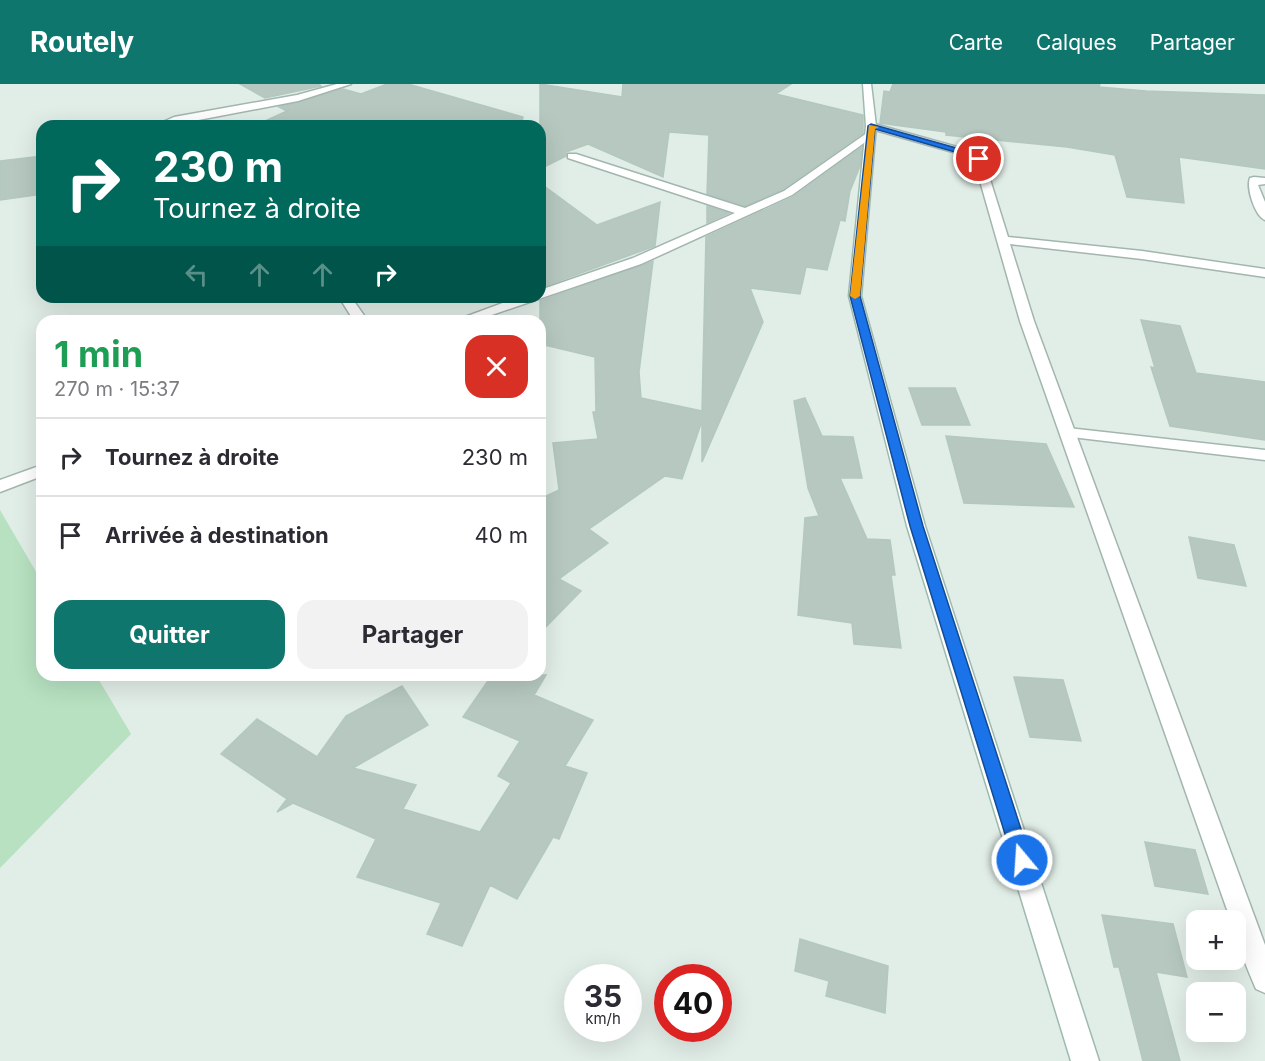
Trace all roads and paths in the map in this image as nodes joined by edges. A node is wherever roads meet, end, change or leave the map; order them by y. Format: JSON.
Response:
{"nodes":[{"id":1,"x":346,"y":84,"type":"edge"},
{"id":2,"x":867,"y":84,"type":"edge"},
{"id":3,"x":174,"y":120,"type":"edge"},
{"id":4,"x":871,"y":130,"type":"junction"},
{"id":5,"x":572,"y":156,"type":"dead end"},
{"id":6,"x":1265,"y":181,"type":"edge"},
{"id":7,"x":745,"y":212,"type":"junction"},
{"id":8,"x":1265,"y":217,"type":"edge"},
{"id":9,"x":1004,"y":240,"type":"junction"},
{"id":10,"x":1265,"y":273,"type":"edge"},
{"id":11,"x":546,"y":292,"type":"edge"},
{"id":12,"x":514,"y":303,"type":"edge"},
{"id":13,"x":478,"y":315,"type":"edge"},
{"id":14,"x":1068,"y":433,"type":"junction"},
{"id":15,"x":1265,"y":455,"type":"edge"},
{"id":16,"x":36,"y":472,"type":"edge"},
{"id":17,"x":0,"y":486,"type":"edge"},
{"id":18,"x":1265,"y":980,"type":"edge"},
{"id":19,"x":1086,"y":1061,"type":"edge"}],
"edges":[{"from":1,"to":3,"type":"street"},
{"from":2,"to":4,"type":"street"},
{"from":4,"to":7,"type":"street"},
{"from":4,"to":9,"type":"street"},
{"from":4,"to":19,"type":"street"},
{"from":5,"to":7,"type":"street"},
{"from":6,"to":8,"type":"street"},
{"from":7,"to":11,"type":"street"},
{"from":9,"to":10,"type":"street"},
{"from":9,"to":14,"type":"street"},
{"from":12,"to":13,"type":"street"},
{"from":14,"to":15,"type":"street"},
{"from":14,"to":18,"type":"street"},
{"from":16,"to":17,"type":"street"}]}
